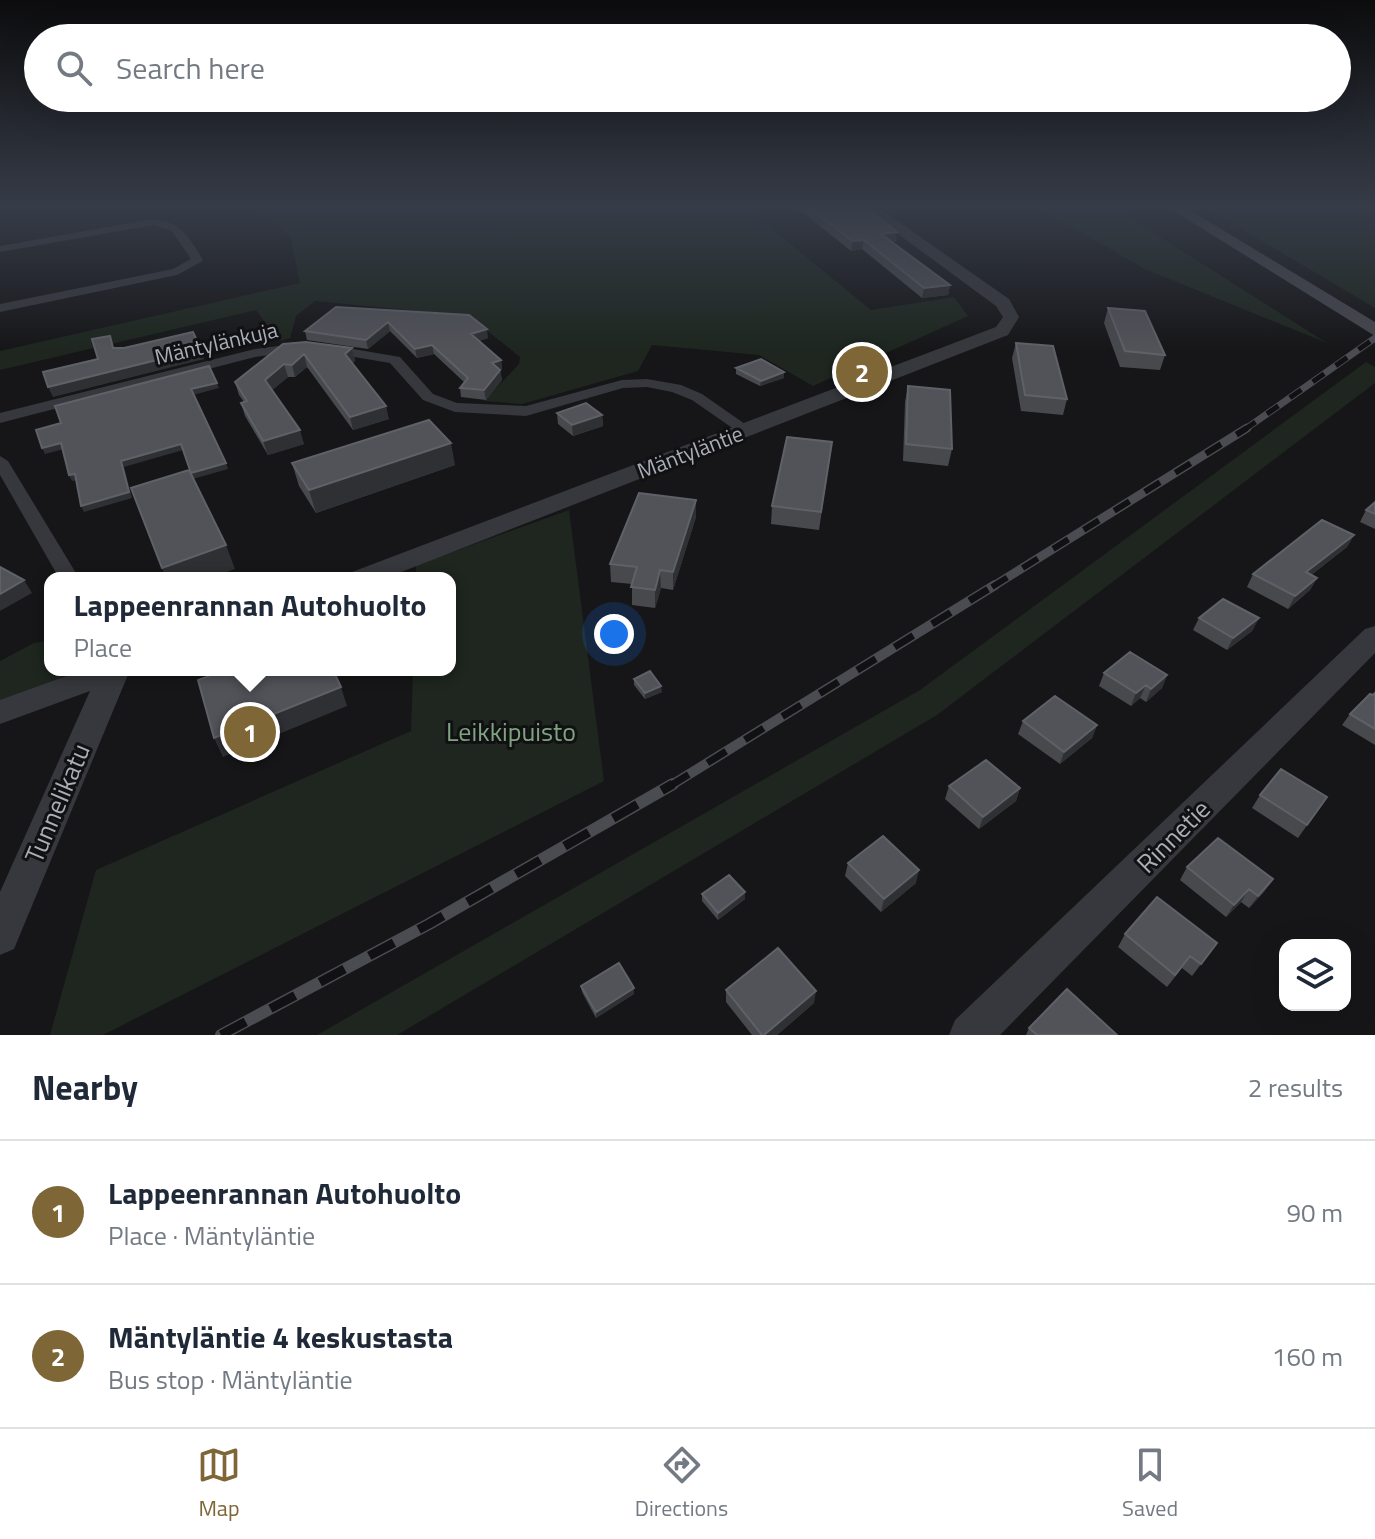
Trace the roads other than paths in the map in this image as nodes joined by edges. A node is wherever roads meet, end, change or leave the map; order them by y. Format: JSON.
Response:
{"nodes":[{"id":1,"x":194,"y":254,"type":"edge"},
{"id":2,"x":935,"y":254,"type":"edge"},
{"id":3,"x":1256,"y":254,"type":"edge"},
{"id":4,"x":0,"y":308,"type":"edge"},
{"id":5,"x":1375,"y":330,"type":"edge"},
{"id":6,"x":0,"y":418,"type":"edge"},
{"id":7,"x":747,"y":431,"type":"junction"},
{"id":8,"x":1,"y":465,"type":"edge"},
{"id":9,"x":65,"y":572,"type":"edge"},
{"id":10,"x":377,"y":572,"type":"edge"},
{"id":11,"x":1375,"y":636,"type":"edge"},
{"id":12,"x":98,"y":676,"type":"edge"},
{"id":13,"x":111,"y":676,"type":"edge"},
{"id":14,"x":0,"y":712,"type":"edge"},
{"id":15,"x":0,"y":936,"type":"edge"},
{"id":16,"x":970,"y":1035,"type":"edge"}],
"edges":[{"from":1,"to":4,"type":"street"},
{"from":2,"to":7,"type":"street","name":"Mäntyläntie"},
{"from":3,"to":5,"type":"main road"},
{"from":6,"to":7,"type":"street","name":"Mäntylänkuja"},
{"from":7,"to":10,"type":"street","name":"Mäntyläntie"},
{"from":8,"to":9,"type":"street"},
{"from":11,"to":16,"type":"street","name":"Rinnetie"},
{"from":12,"to":14,"type":"street"},
{"from":13,"to":15,"type":"street","name":"Tunnelikatu"}]}
